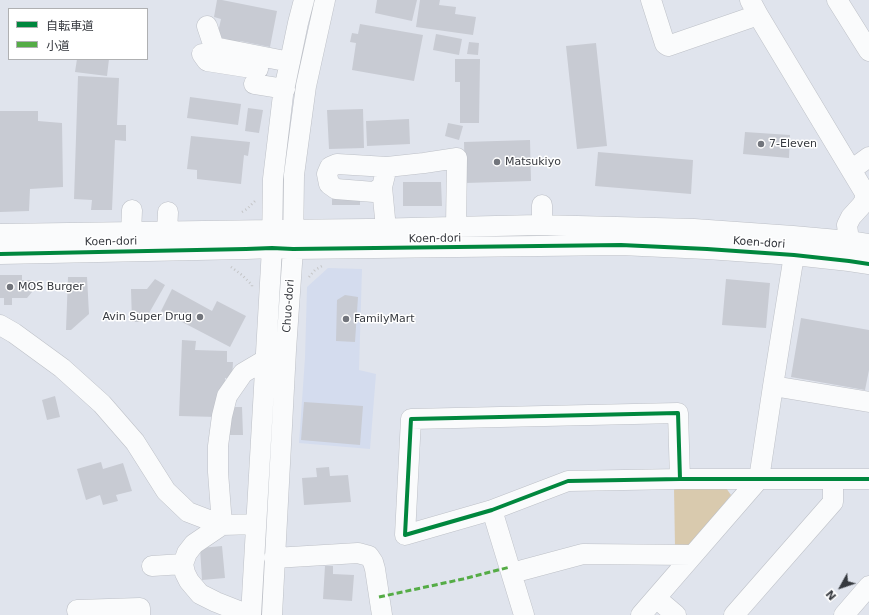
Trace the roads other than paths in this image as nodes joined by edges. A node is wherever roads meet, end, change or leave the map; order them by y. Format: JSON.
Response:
{"nodes":[{"id":1,"x":304,"y":0,"type":"edge"},
{"id":2,"x":325,"y":0,"type":"edge"},
{"id":3,"x":651,"y":0,"type":"edge"},
{"id":4,"x":838,"y":0,"type":"edge"},
{"id":5,"x":754,"y":8,"type":"edge"},
{"id":6,"x":207,"y":26,"type":"dead end"},
{"id":7,"x":869,"y":52,"type":"edge"},
{"id":8,"x":202,"y":54,"type":"dead end"},
{"id":9,"x":287,"y":75,"type":"junction"},
{"id":10,"x":254,"y":84,"type":"dead end"},
{"id":11,"x":869,"y":157,"type":"edge"},
{"id":12,"x":387,"y":167,"type":"junction"},
{"id":13,"x":852,"y":170,"type":"junction"},
{"id":14,"x":382,"y":187,"type":"junction"},
{"id":15,"x":542,"y":205,"type":"dead end"},
{"id":16,"x":132,"y":210,"type":"dead end"},
{"id":17,"x":168,"y":212,"type":"dead end"},
{"id":18,"x":542,"y":225,"type":"junction"},
{"id":19,"x":456,"y":227,"type":"junction"},
{"id":20,"x":293,"y":229,"type":"junction"},
{"id":21,"x":386,"y":229,"type":"junction"},
{"id":22,"x":167,"y":232,"type":"junction"},
{"id":23,"x":131,"y":233,"type":"junction"},
{"id":24,"x":0,"y":234,"type":"edge"},
{"id":25,"x":272,"y":239,"type":"junction"},
{"id":26,"x":849,"y":241,"type":"junction"},
{"id":27,"x":869,"y":244,"type":"edge"},
{"id":28,"x":794,"y":245,"type":"junction"},
{"id":29,"x":293,"y":249,"type":"junction"},
{"id":30,"x":0,"y":254,"type":"edge"},
{"id":31,"x":849,"y":261,"type":"junction"},
{"id":32,"x":869,"y":264,"type":"edge"},
{"id":33,"x":0,"y":324,"type":"edge"},
{"id":34,"x":265,"y":360,"type":"junction"},
{"id":35,"x":772,"y":386,"type":"junction"},
{"id":36,"x":869,"y":402,"type":"edge"},
{"id":37,"x":680,"y":479,"type":"junction"},
{"id":38,"x":759,"y":479,"type":"junction"},
{"id":39,"x":833,"y":479,"type":"junction"},
{"id":40,"x":869,"y":479,"type":"edge"},
{"id":41,"x":492,"y":510,"type":"junction"},
{"id":42,"x":256,"y":524,"type":"junction"},
{"id":43,"x":222,"y":525,"type":"junction"},
{"id":44,"x":692,"y":555,"type":"junction"},
{"id":45,"x":274,"y":558,"type":"junction"},
{"id":46,"x":183,"y":564,"type":"junction"},
{"id":47,"x":152,"y":566,"type":"dead end"},
{"id":48,"x":512,"y":573,"type":"junction"},
{"id":49,"x":869,"y":586,"type":"edge"},
{"id":50,"x":656,"y":598,"type":"junction"},
{"id":51,"x":76,"y":610,"type":"dead end"},
{"id":52,"x":140,"y":615,"type":"edge"},
{"id":53,"x":250,"y":615,"type":"edge"},
{"id":54,"x":272,"y":615,"type":"edge"},
{"id":55,"x":382,"y":615,"type":"edge"},
{"id":56,"x":524,"y":615,"type":"edge"},
{"id":57,"x":641,"y":615,"type":"edge"},
{"id":58,"x":676,"y":615,"type":"edge"},
{"id":59,"x":734,"y":615,"type":"edge"},
{"id":60,"x":844,"y":615,"type":"edge"}],
"edges":[{"from":1,"to":9,"type":"street","name":"Chuo-dori"},
{"from":2,"to":20,"type":"street","name":"Chuo-dori"},
{"from":3,"to":5,"type":"street"},
{"from":4,"to":7,"type":"street"},
{"from":5,"to":13,"type":"street"},
{"from":6,"to":9,"type":"street"},
{"from":8,"to":9,"type":"street"},
{"from":9,"to":10,"type":"street"},
{"from":9,"to":25,"type":"street","name":"Chuo-dori"},
{"from":11,"to":13,"type":"street"},
{"from":12,"to":14,"type":"street"},
{"from":12,"to":14,"type":"street"},
{"from":12,"to":19,"type":"street"},
{"from":13,"to":26,"type":"street"},
{"from":14,"to":21,"type":"street"},
{"from":15,"to":18,"type":"street"},
{"from":16,"to":23,"type":"street"},
{"from":17,"to":22,"type":"street"},
{"from":18,"to":19,"type":"street","name":"Koen-dori"},
{"from":18,"to":28,"type":"street","name":"Koen-dori"},
{"from":19,"to":21,"type":"street","name":"Koen-dori"},
{"from":20,"to":21,"type":"street","name":"Koen-dori"},
{"from":20,"to":25,"type":"street","name":"Koen-dori"},
{"from":20,"to":29,"type":"street","name":"Chuo-dori"},
{"from":22,"to":23,"type":"street","name":"Koen-dori"},
{"from":22,"to":25,"type":"street","name":"Koen-dori"},
{"from":23,"to":24,"type":"street","name":"Koen-dori"},
{"from":25,"to":29,"type":"street","name":"Koen-dori"},
{"from":25,"to":30,"type":"street","name":"Koen-dori"},
{"from":25,"to":34,"type":"street","name":"Chuo-dori"},
{"from":26,"to":27,"type":"street","name":"Koen-dori"},
{"from":26,"to":28,"type":"street","name":"Koen-dori"},
{"from":26,"to":31,"type":"street"},
{"from":28,"to":29,"type":"street","name":"Koen-dori"},
{"from":28,"to":31,"type":"street","name":"Koen-dori"},
{"from":28,"to":35,"type":"street"},
{"from":29,"to":45,"type":"street","name":"Chuo-dori"},
{"from":31,"to":32,"type":"street","name":"Koen-dori"},
{"from":33,"to":43,"type":"street"},
{"from":34,"to":42,"type":"street","name":"Chuo-dori"},
{"from":34,"to":43,"type":"street"},
{"from":35,"to":36,"type":"street"},
{"from":35,"to":38,"type":"street"},
{"from":37,"to":38,"type":"street"},
{"from":37,"to":41,"type":"street"},
{"from":37,"to":41,"type":"street"},
{"from":38,"to":39,"type":"street"},
{"from":38,"to":44,"type":"street"},
{"from":39,"to":40,"type":"street"},
{"from":39,"to":59,"type":"street"},
{"from":41,"to":48,"type":"street"},
{"from":42,"to":43,"type":"street"},
{"from":42,"to":53,"type":"street","name":"Chuo-dori"},
{"from":43,"to":46,"type":"street"},
{"from":44,"to":48,"type":"street"},
{"from":44,"to":50,"type":"street"},
{"from":45,"to":54,"type":"street","name":"Chuo-dori"},
{"from":45,"to":55,"type":"street"},
{"from":46,"to":47,"type":"street"},
{"from":46,"to":53,"type":"street"},
{"from":48,"to":56,"type":"street"},
{"from":49,"to":60,"type":"street"},
{"from":50,"to":57,"type":"street"},
{"from":50,"to":58,"type":"street"},
{"from":51,"to":52,"type":"street"}]}
